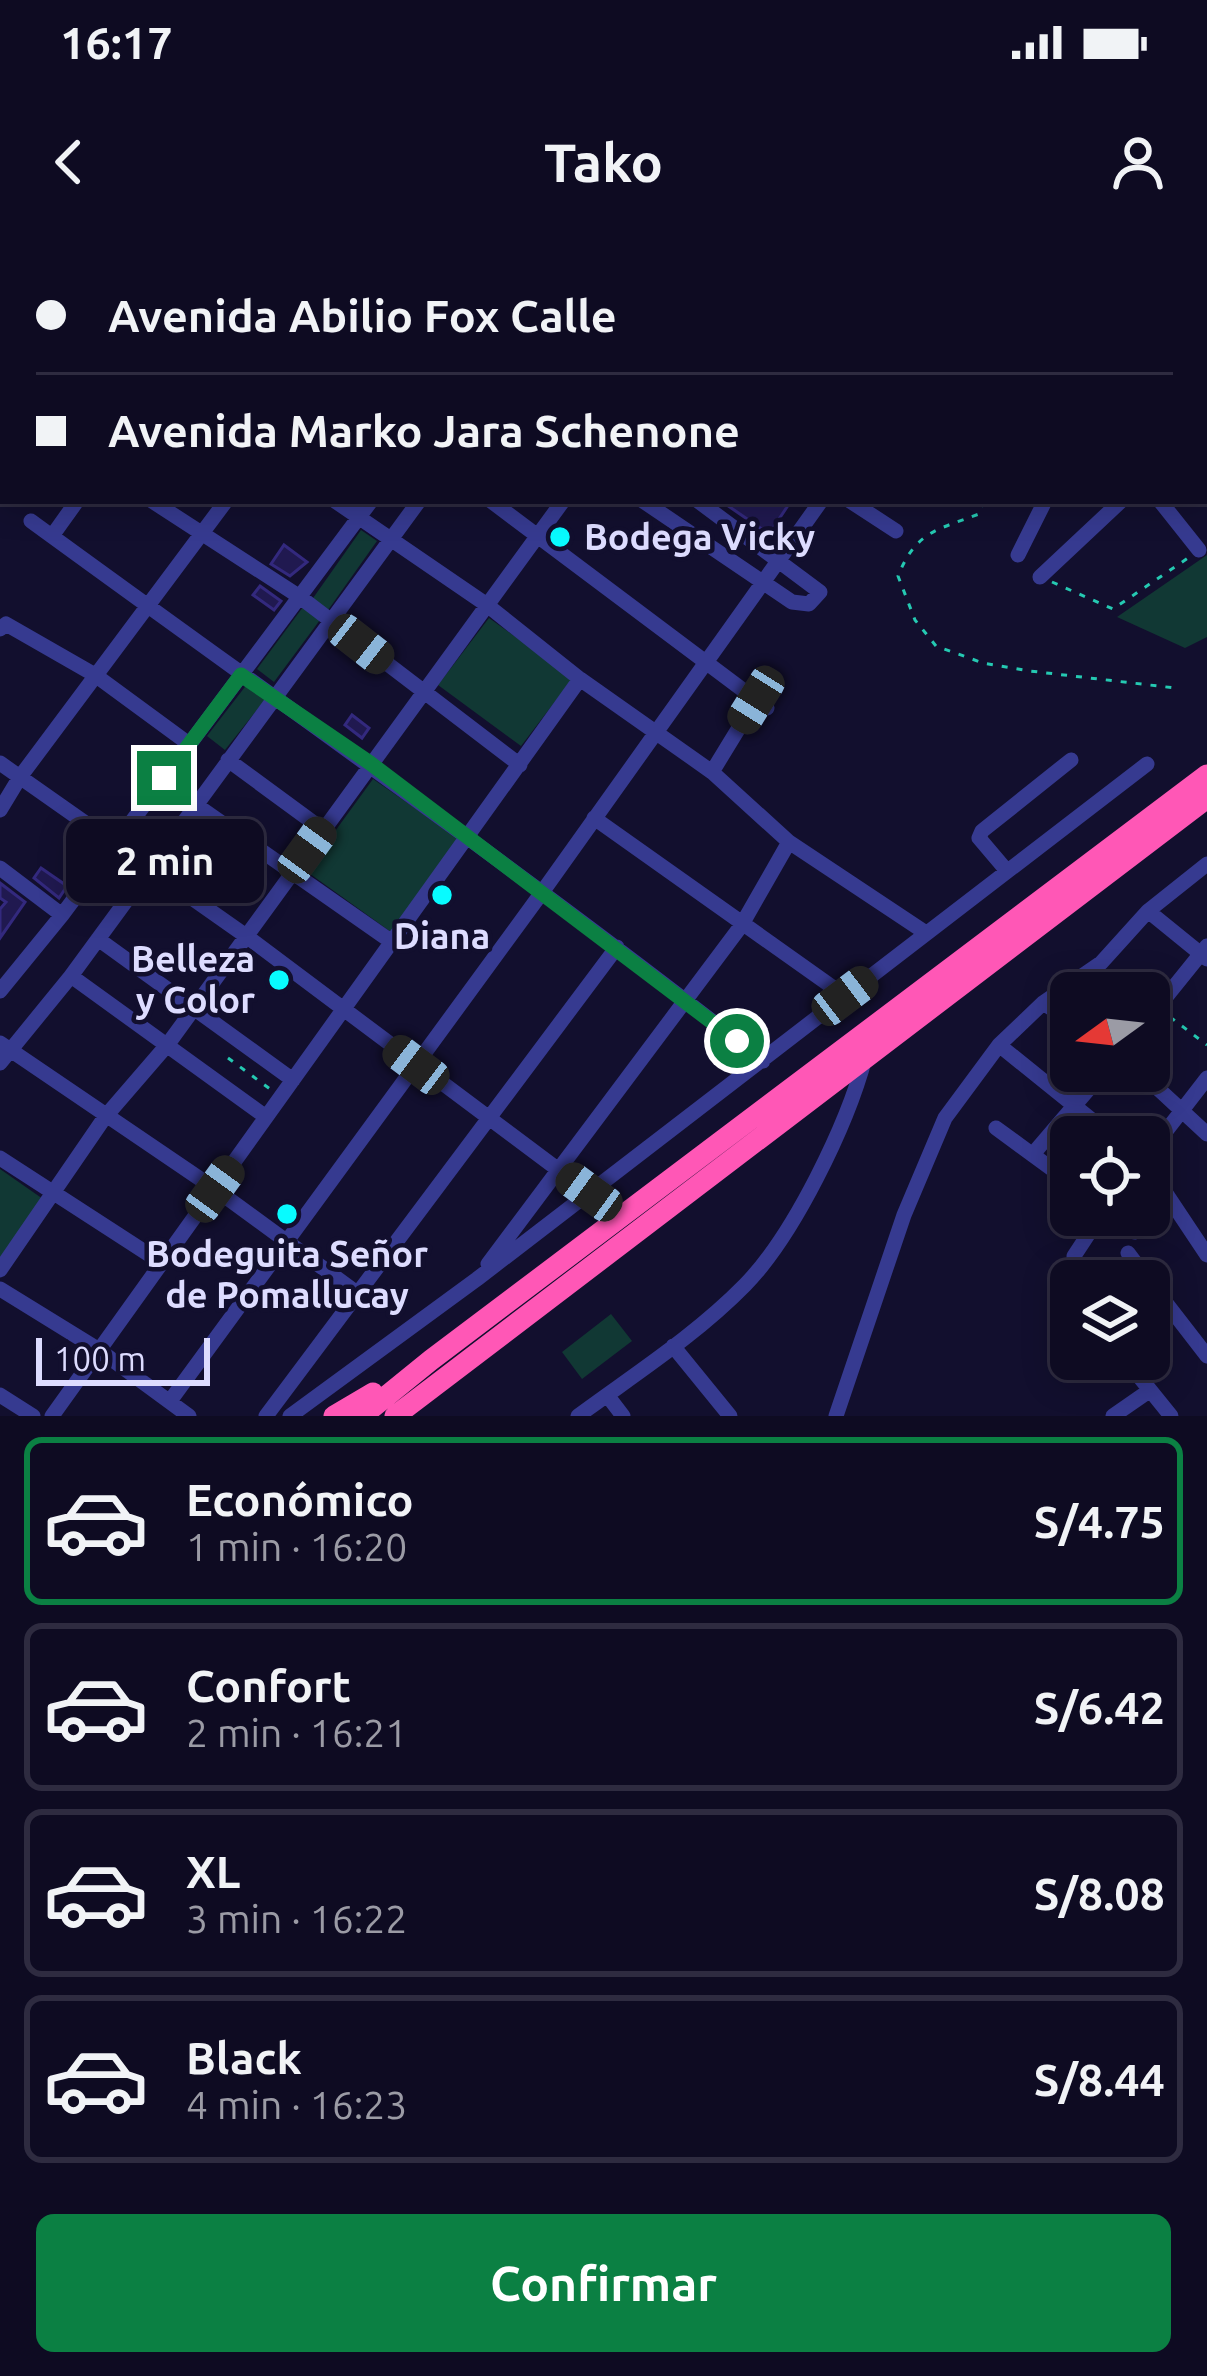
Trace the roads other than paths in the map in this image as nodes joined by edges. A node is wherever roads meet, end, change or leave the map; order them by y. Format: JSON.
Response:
{"nodes":[{"id":1,"x":75,"y":504,"type":"edge"},
{"id":2,"x":156,"y":504,"type":"edge"},
{"id":3,"x":224,"y":504,"type":"edge"},
{"id":4,"x":339,"y":504,"type":"edge"},
{"id":5,"x":368,"y":504,"type":"edge"},
{"id":6,"x":417,"y":504,"type":"edge"},
{"id":7,"x":495,"y":504,"type":"edge"},
{"id":8,"x":561,"y":504,"type":"edge"},
{"id":9,"x":647,"y":504,"type":"edge"},
{"id":10,"x":702,"y":504,"type":"edge"},
{"id":11,"x":819,"y":504,"type":"edge"},
{"id":12,"x":855,"y":504,"type":"edge"},
{"id":13,"x":1044,"y":504,"type":"edge"},
{"id":14,"x":1118,"y":504,"type":"edge"},
{"id":15,"x":1162,"y":504,"type":"edge"},
{"id":16,"x":358,"y":517,"type":"junction"},
{"id":17,"x":32,"y":520,"type":"dead end"},
{"id":18,"x":896,"y":531,"type":"dead end"},
{"id":19,"x":200,"y":535,"type":"junction"},
{"id":20,"x":52,"y":536,"type":"junction"},
{"id":21,"x":391,"y":536,"type":"junction"},
{"id":22,"x":538,"y":536,"type":"junction"},
{"id":23,"x":1199,"y":550,"type":"road end"},
{"id":24,"x":1018,"y":555,"type":"dead end"},
{"id":25,"x":779,"y":561,"type":"junction"},
{"id":26,"x":1040,"y":577,"type":"road end"},
{"id":27,"x":761,"y":584,"type":"junction"},
{"id":28,"x":300,"y":597,"type":"junction"},
{"id":29,"x":487,"y":605,"type":"junction"},
{"id":30,"x":146,"y":606,"type":"junction"},
{"id":31,"x":330,"y":620,"type":"junction"},
{"id":32,"x":0,"y":629,"type":"edge"},
{"id":33,"x":705,"y":662,"type":"junction"},
{"id":34,"x":95,"y":675,"type":"junction"},
{"id":35,"x":241,"y":675,"type":"junction"},
{"id":36,"x":580,"y":679,"type":"junction"},
{"id":37,"x":423,"y":691,"type":"junction"},
{"id":38,"x":271,"y":698,"type":"junction"},
{"id":39,"x":655,"y":731,"type":"junction"},
{"id":40,"x":189,"y":744,"type":"junction"},
{"id":41,"x":228,"y":760,"type":"junction"},
{"id":42,"x":1071,"y":760,"type":"dead end"},
{"id":43,"x":0,"y":763,"type":"edge"},
{"id":44,"x":370,"y":763,"type":"junction"},
{"id":45,"x":1147,"y":764,"type":"dead end"},
{"id":46,"x":520,"y":765,"type":"junction"},
{"id":47,"x":712,"y":772,"type":"junction"},
{"id":48,"x":1207,"y":775,"type":"edge"},
{"id":49,"x":20,"y":777,"type":"junction"},
{"id":50,"x":1207,"y":798,"type":"edge"},
{"id":51,"x":196,"y":805,"type":"junction"},
{"id":52,"x":0,"y":809,"type":"edge"},
{"id":53,"x":594,"y":818,"type":"junction"},
{"id":54,"x":322,"y":830,"type":"junction"},
{"id":55,"x":467,"y":837,"type":"junction"},
{"id":56,"x":789,"y":842,"type":"junction"},
{"id":57,"x":114,"y":845,"type":"junction"},
{"id":58,"x":1207,"y":865,"type":"edge"},
{"id":59,"x":0,"y":868,"type":"edge"},
{"id":60,"x":150,"y":869,"type":"junction"},
{"id":61,"x":292,"y":871,"type":"junction"},
{"id":62,"x":1007,"y":871,"type":"junction"},
{"id":63,"x":543,"y":891,"type":"junction"},
{"id":64,"x":1148,"y":911,"type":"junction"},
{"id":65,"x":62,"y":915,"type":"junction"},
{"id":66,"x":741,"y":926,"type":"junction"},
{"id":67,"x":926,"y":934,"type":"junction"},
{"id":68,"x":245,"y":936,"type":"junction"},
{"id":69,"x":98,"y":939,"type":"junction"},
{"id":70,"x":392,"y":942,"type":"junction"},
{"id":71,"x":616,"y":947,"type":"junction"},
{"id":72,"x":1205,"y":953,"type":"edge"},
{"id":73,"x":71,"y":976,"type":"junction"},
{"id":74,"x":0,"y":991,"type":"edge"},
{"id":75,"x":1170,"y":993,"type":"edge"},
{"id":76,"x":845,"y":996,"type":"junction"},
{"id":77,"x":685,"y":1000,"type":"junction"},
{"id":78,"x":1043,"y":1003,"type":"junction"},
{"id":79,"x":195,"y":1007,"type":"junction"},
{"id":80,"x":1050,"y":1008,"type":"edge"},
{"id":81,"x":344,"y":1010,"type":"junction"},
{"id":82,"x":168,"y":1044,"type":"junction"},
{"id":83,"x":999,"y":1045,"type":"junction"},
{"id":84,"x":3,"y":1052,"type":"edge"},
{"id":85,"x":866,"y":1056,"type":"junction"},
{"id":86,"x":763,"y":1061,"type":"junction"},
{"id":87,"x":416,"y":1065,"type":"junction"},
{"id":88,"x":1207,"y":1078,"type":"edge"},
{"id":89,"x":293,"y":1081,"type":"junction"},
{"id":90,"x":1086,"y":1092,"type":"edge"},
{"id":91,"x":1163,"y":1092,"type":"edge"},
{"id":92,"x":1075,"y":1105,"type":"junction"},
{"id":93,"x":1183,"y":1109,"type":"junction"},
{"id":94,"x":1088,"y":1116,"type":"edge"},
{"id":95,"x":105,"y":1117,"type":"junction"},
{"id":96,"x":266,"y":1118,"type":"junction"},
{"id":97,"x":487,"y":1118,"type":"junction"},
{"id":98,"x":1170,"y":1126,"type":"edge"},
{"id":99,"x":996,"y":1128,"type":"dead end"},
{"id":100,"x":1207,"y":1134,"type":"edge"},
{"id":101,"x":1033,"y":1154,"type":"junction"},
{"id":102,"x":0,"y":1158,"type":"edge"},
{"id":103,"x":1050,"y":1167,"type":"edge"},
{"id":104,"x":558,"y":1170,"type":"junction"},
{"id":105,"x":215,"y":1189,"type":"junction"},
{"id":106,"x":589,"y":1192,"type":"junction"},
{"id":107,"x":52,"y":1195,"type":"junction"},
{"id":108,"x":1170,"y":1200,"type":"edge"},
{"id":109,"x":1087,"y":1236,"type":"edge"},
{"id":110,"x":286,"y":1241,"type":"junction"},
{"id":111,"x":1127,"y":1252,"type":"dead end"},
{"id":112,"x":1207,"y":1255,"type":"edge"},
{"id":113,"x":1074,"y":1256,"type":"dead end"},
{"id":114,"x":1133,"y":1260,"type":"edge"},
{"id":115,"x":162,"y":1263,"type":"junction"},
{"id":116,"x":0,"y":1270,"type":"edge"},
{"id":117,"x":477,"y":1279,"type":"junction"},
{"id":118,"x":0,"y":1289,"type":"edge"},
{"id":119,"x":357,"y":1293,"type":"junction"},
{"id":120,"x":1170,"y":1308,"type":"edge"},
{"id":121,"x":673,"y":1346,"type":"junction"},
{"id":122,"x":99,"y":1350,"type":"junction"},
{"id":123,"x":1207,"y":1356,"type":"edge"},
{"id":124,"x":440,"y":1366,"type":"junction"},
{"id":125,"x":1141,"y":1380,"type":"edge"},
{"id":126,"x":1149,"y":1391,"type":"junction"},
{"id":127,"x":0,"y":1395,"type":"edge"},
{"id":128,"x":607,"y":1395,"type":"junction"},
{"id":129,"x":170,"y":1401,"type":"junction"},
{"id":130,"x":33,"y":1416,"type":"edge"},
{"id":131,"x":52,"y":1416,"type":"edge"},
{"id":132,"x":189,"y":1416,"type":"edge"},
{"id":133,"x":266,"y":1416,"type":"edge"},
{"id":134,"x":290,"y":1416,"type":"edge"},
{"id":135,"x":334,"y":1416,"type":"edge"},
{"id":136,"x":362,"y":1416,"type":"edge"},
{"id":137,"x":395,"y":1416,"type":"edge"},
{"id":138,"x":412,"y":1416,"type":"edge"},
{"id":139,"x":578,"y":1416,"type":"edge"},
{"id":140,"x":623,"y":1416,"type":"edge"},
{"id":141,"x":730,"y":1416,"type":"edge"},
{"id":142,"x":836,"y":1416,"type":"edge"},
{"id":143,"x":1113,"y":1416,"type":"edge"},
{"id":144,"x":1171,"y":1416,"type":"edge"}],
"edges":[{"from":1,"to":20,"type":"street"},
{"from":2,"to":19,"type":"street"},
{"from":3,"to":19,"type":"street"},
{"from":4,"to":16,"type":"street"},
{"from":5,"to":16,"type":"street"},
{"from":6,"to":21,"type":"street"},
{"from":7,"to":22,"type":"street"},
{"from":8,"to":22,"type":"street"},
{"from":9,"to":27,"type":"street"},
{"from":10,"to":25,"type":"street"},
{"from":11,"to":25,"type":"street"},
{"from":12,"to":18,"type":"street"},
{"from":13,"to":24,"type":"street"},
{"from":14,"to":26,"type":"street"},
{"from":15,"to":23,"type":"street"},
{"from":16,"to":21,"type":"street"},
{"from":16,"to":28,"type":"street"},
{"from":17,"to":20,"type":"street"},
{"from":19,"to":28,"type":"street"},
{"from":19,"to":30,"type":"street"},
{"from":20,"to":30,"type":"street"},
{"from":21,"to":29,"type":"street"},
{"from":21,"to":31,"type":"street"},
{"from":22,"to":29,"type":"street"},
{"from":22,"to":33,"type":"street"},
{"from":25,"to":27,"type":"street"},
{"from":25,"to":27,"type":"street"},
{"from":27,"to":33,"type":"street"},
{"from":28,"to":31,"type":"street"},
{"from":28,"to":35,"type":"street"},
{"from":29,"to":36,"type":"street"},
{"from":29,"to":37,"type":"street"},
{"from":30,"to":34,"type":"street"},
{"from":30,"to":35,"type":"street"},
{"from":31,"to":37,"type":"street"},
{"from":31,"to":38,"type":"street"},
{"from":32,"to":34,"type":"street"},
{"from":33,"to":39,"type":"street"},
{"from":33,"to":47,"type":"street"},
{"from":34,"to":40,"type":"street"},
{"from":34,"to":49,"type":"street"},
{"from":35,"to":38,"type":"street"},
{"from":35,"to":40,"type":"street"},
{"from":36,"to":39,"type":"street"},
{"from":36,"to":46,"type":"street"},
{"from":37,"to":44,"type":"street"},
{"from":37,"to":46,"type":"street"},
{"from":38,"to":41,"type":"street"},
{"from":38,"to":44,"type":"street"},
{"from":39,"to":47,"type":"street"},
{"from":39,"to":53,"type":"street"},
{"from":40,"to":57,"type":"street"},
{"from":41,"to":51,"type":"street"},
{"from":41,"to":54,"type":"street"},
{"from":42,"to":62,"type":"street"},
{"from":43,"to":49,"type":"street"},
{"from":44,"to":54,"type":"street"},
{"from":44,"to":55,"type":"street"},
{"from":45,"to":62,"type":"street"},
{"from":46,"to":55,"type":"street"},
{"from":47,"to":56,"type":"street"},
{"from":48,"to":124,"type":"highway"},
{"from":49,"to":52,"type":"street"},
{"from":49,"to":57,"type":"street"},
{"from":50,"to":85,"type":"highway"},
{"from":51,"to":60,"type":"street"},
{"from":51,"to":61,"type":"street"},
{"from":53,"to":63,"type":"street"},
{"from":53,"to":66,"type":"street"},
{"from":54,"to":61,"type":"street"},
{"from":55,"to":63,"type":"street"},
{"from":55,"to":70,"type":"street"},
{"from":56,"to":66,"type":"street"},
{"from":56,"to":67,"type":"street"},
{"from":57,"to":60,"type":"street"},
{"from":57,"to":65,"type":"street"},
{"from":58,"to":64,"type":"street"},
{"from":59,"to":65,"type":"street"},
{"from":60,"to":68,"type":"street"},
{"from":60,"to":69,"type":"street"},
{"from":61,"to":68,"type":"street"},
{"from":61,"to":70,"type":"street"},
{"from":62,"to":67,"type":"street"},
{"from":63,"to":71,"type":"street"},
{"from":63,"to":87,"type":"street"},
{"from":64,"to":72,"type":"street"},
{"from":64,"to":78,"type":"street"},
{"from":65,"to":74,"type":"street"},
{"from":66,"to":76,"type":"street"},
{"from":66,"to":77,"type":"street"},
{"from":67,"to":76,"type":"street"},
{"from":68,"to":79,"type":"street"},
{"from":68,"to":81,"type":"street"},
{"from":69,"to":73,"type":"street"},
{"from":69,"to":79,"type":"street"},
{"from":70,"to":81,"type":"street"},
{"from":71,"to":77,"type":"street"},
{"from":71,"to":97,"type":"street"},
{"from":72,"to":75,"type":"street"},
{"from":73,"to":82,"type":"street"},
{"from":73,"to":84,"type":"street"},
{"from":76,"to":86,"type":"street"},
{"from":77,"to":86,"type":"street"},
{"from":77,"to":104,"type":"street"},
{"from":78,"to":80,"type":"street"},
{"from":78,"to":83,"type":"street"},
{"from":79,"to":82,"type":"street"},
{"from":79,"to":89,"type":"street"},
{"from":81,"to":87,"type":"street"},
{"from":81,"to":89,"type":"street"},
{"from":82,"to":95,"type":"street"},
{"from":82,"to":96,"type":"street"},
{"from":83,"to":92,"type":"street"},
{"from":83,"to":142,"type":"street"},
{"from":84,"to":95,"type":"street"},
{"from":85,"to":121,"type":"street"},
{"from":85,"to":124,"type":"highway"},
{"from":86,"to":106,"type":"street"},
{"from":87,"to":97,"type":"street"},
{"from":87,"to":110,"type":"street"},
{"from":88,"to":93,"type":"street"},
{"from":89,"to":96,"type":"street"},
{"from":90,"to":92,"type":"street"},
{"from":91,"to":93,"type":"street"},
{"from":92,"to":94,"type":"street"},
{"from":92,"to":101,"type":"street"},
{"from":93,"to":98,"type":"street"},
{"from":93,"to":100,"type":"street"},
{"from":95,"to":105,"type":"street"},
{"from":95,"to":107,"type":"street"},
{"from":96,"to":105,"type":"street"},
{"from":97,"to":104,"type":"street"},
{"from":97,"to":119,"type":"street"},
{"from":99,"to":101,"type":"street"},
{"from":101,"to":103,"type":"street"},
{"from":102,"to":107,"type":"street"},
{"from":104,"to":106,"type":"street"},
{"from":104,"to":117,"type":"street"},
{"from":105,"to":110,"type":"street"},
{"from":105,"to":115,"type":"street"},
{"from":106,"to":117,"type":"street"},
{"from":107,"to":115,"type":"street"},
{"from":107,"to":116,"type":"street"},
{"from":108,"to":112,"type":"street"},
{"from":109,"to":113,"type":"street"},
{"from":110,"to":119,"type":"street"},
{"from":110,"to":129,"type":"street"},
{"from":111,"to":114,"type":"street"},
{"from":115,"to":122,"type":"street"},
{"from":117,"to":134,"type":"street"},
{"from":118,"to":122,"type":"street"},
{"from":119,"to":133,"type":"street"},
{"from":120,"to":123,"type":"street"},
{"from":121,"to":128,"type":"street"},
{"from":121,"to":141,"type":"street"},
{"from":122,"to":129,"type":"street"},
{"from":122,"to":131,"type":"street"},
{"from":124,"to":135,"type":"highway"},
{"from":124,"to":136,"type":"highway"},
{"from":124,"to":137,"type":"highway"},
{"from":124,"to":138,"type":"highway"},
{"from":125,"to":126,"type":"street"},
{"from":126,"to":143,"type":"street"},
{"from":126,"to":144,"type":"street"},
{"from":127,"to":130,"type":"street"},
{"from":128,"to":139,"type":"street"},
{"from":128,"to":140,"type":"street"},
{"from":129,"to":132,"type":"street"}]}
